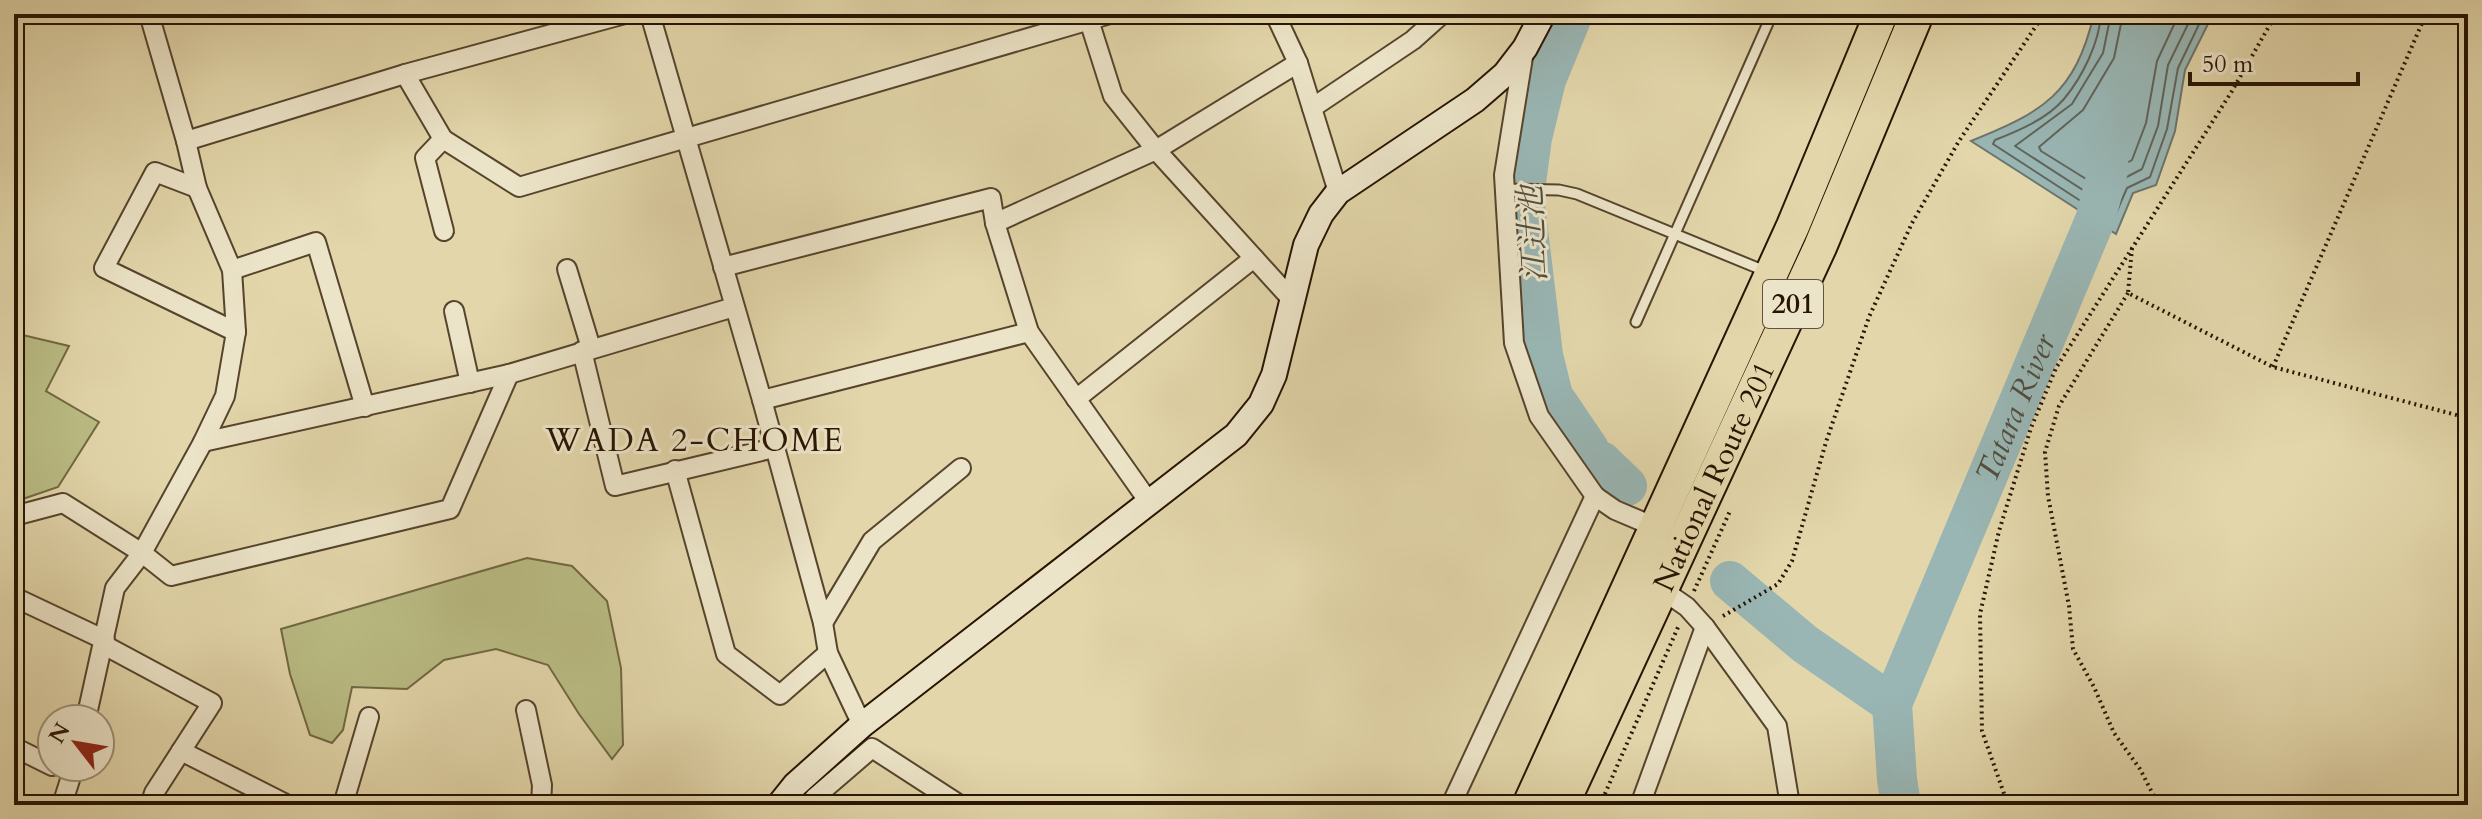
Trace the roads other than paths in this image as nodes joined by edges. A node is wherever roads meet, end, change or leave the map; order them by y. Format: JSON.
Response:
{"nodes":[{"id":1,"x":149,"y":14,"type":"edge"},
{"id":2,"x":625,"y":14,"type":"edge"},
{"id":3,"x":650,"y":14,"type":"edge"},
{"id":4,"x":1110,"y":14,"type":"edge"},
{"id":5,"x":1275,"y":14,"type":"edge"},
{"id":6,"x":1442,"y":14,"type":"edge"},
{"id":7,"x":1543,"y":14,"type":"edge"},
{"id":8,"x":1772,"y":14,"type":"edge"},
{"id":9,"x":1881,"y":14,"type":"edge"},
{"id":10,"x":1917,"y":14,"type":"edge"},
{"id":11,"x":1088,"y":17,"type":"edge"},
{"id":12,"x":1525,"y":48,"type":"junction"},
{"id":13,"x":1298,"y":63,"type":"junction"},
{"id":14,"x":405,"y":74,"type":"junction"},
{"id":15,"x":1312,"y":108,"type":"junction"},
{"id":16,"x":443,"y":139,"type":"junction"},
{"id":17,"x":687,"y":139,"type":"junction"},
{"id":18,"x":186,"y":141,"type":"junction"},
{"id":19,"x":1156,"y":150,"type":"junction"},
{"id":20,"x":197,"y":188,"type":"junction"},
{"id":21,"x":1504,"y":189,"type":"junction"},
{"id":22,"x":1338,"y":192,"type":"junction"},
{"id":23,"x":995,"y":223,"type":"junction"},
{"id":24,"x":444,"y":231,"type":"dead end"},
{"id":25,"x":1675,"y":233,"type":"junction"},
{"id":26,"x":1254,"y":258,"type":"junction"},
{"id":27,"x":723,"y":267,"type":"junction"},
{"id":28,"x":567,"y":269,"type":"dead end"},
{"id":29,"x":232,"y":270,"type":"junction"},
{"id":30,"x":1771,"y":274,"type":"junction"},
{"id":31,"x":1293,"y":301,"type":"junction"},
{"id":32,"x":734,"y":307,"type":"junction"},
{"id":33,"x":454,"y":311,"type":"dead end"},
{"id":34,"x":1636,"y":322,"type":"dead end"},
{"id":35,"x":236,"y":332,"type":"junction"},
{"id":36,"x":1029,"y":332,"type":"junction"},
{"id":37,"x":587,"y":350,"type":"junction"},
{"id":38,"x":509,"y":374,"type":"junction"},
{"id":39,"x":470,"y":383,"type":"junction"},
{"id":40,"x":1076,"y":399,"type":"junction"},
{"id":41,"x":762,"y":400,"type":"junction"},
{"id":42,"x":365,"y":407,"type":"junction"},
{"id":43,"x":203,"y":442,"type":"junction"},
{"id":44,"x":774,"y":448,"type":"junction"},
{"id":45,"x":961,"y":468,"type":"dead end"},
{"id":46,"x":675,"y":470,"type":"junction"},
{"id":47,"x":1595,"y":496,"type":"junction"},
{"id":48,"x":1149,"y":502,"type":"junction"},
{"id":49,"x":14,"y":516,"type":"edge"},
{"id":50,"x":1655,"y":527,"type":"junction"},
{"id":51,"x":142,"y":553,"type":"junction"},
{"id":52,"x":1661,"y":589,"type":"junction"},
{"id":53,"x":14,"y":597,"type":"edge"},
{"id":54,"x":823,"y":623,"type":"junction"},
{"id":55,"x":1705,"y":627,"type":"junction"},
{"id":56,"x":104,"y":642,"type":"junction"},
{"id":57,"x":1599,"y":650,"type":"junction"},
{"id":58,"x":828,"y":653,"type":"junction"},
{"id":59,"x":1614,"y":687,"type":"junction"},
{"id":60,"x":90,"y":703,"type":"edge"},
{"id":61,"x":526,"y":710,"type":"dead end"},
{"id":62,"x":369,"y":717,"type":"dead end"},
{"id":63,"x":862,"y":725,"type":"junction"},
{"id":64,"x":14,"y":747,"type":"edge"},
{"id":65,"x":181,"y":751,"type":"junction"},
{"id":66,"x":36,"y":758,"type":"edge"},
{"id":67,"x":69,"y":783,"type":"edge"},
{"id":68,"x":811,"y":796,"type":"edge"},
{"id":69,"x":62,"y":805,"type":"edge"},
{"id":70,"x":150,"y":805,"type":"edge"},
{"id":71,"x":288,"y":805,"type":"edge"},
{"id":72,"x":343,"y":805,"type":"edge"},
{"id":73,"x":541,"y":805,"type":"edge"},
{"id":74,"x":779,"y":805,"type":"edge"},
{"id":75,"x":960,"y":805,"type":"edge"},
{"id":76,"x":1451,"y":805,"type":"edge"},
{"id":77,"x":1509,"y":805,"type":"edge"},
{"id":78,"x":1529,"y":805,"type":"edge"},
{"id":79,"x":1562,"y":805,"type":"edge"},
{"id":80,"x":1580,"y":805,"type":"edge"},
{"id":81,"x":1640,"y":805,"type":"edge"},
{"id":82,"x":1790,"y":805,"type":"edge"}],
"edges":[{"from":1,"to":18,"type":"street"},
{"from":2,"to":14,"type":"street"},
{"from":3,"to":17,"type":"street"},
{"from":4,"to":11,"type":"street"},
{"from":5,"to":13,"type":"street"},
{"from":6,"to":15,"type":"street"},
{"from":7,"to":12,"type":"street"},
{"from":8,"to":25,"type":"lane"},
{"from":9,"to":30,"type":"highway","name":"National Route 201","number":"201"},
{"from":10,"to":52,"type":"highway","name":"National Route 201","number":"201"},
{"from":11,"to":17,"type":"street"},
{"from":11,"to":19,"type":"street"},
{"from":12,"to":21,"type":"street"},
{"from":12,"to":22,"type":"street"},
{"from":13,"to":15,"type":"street"},
{"from":13,"to":19,"type":"street"},
{"from":14,"to":16,"type":"street"},
{"from":14,"to":18,"type":"street"},
{"from":15,"to":22,"type":"street"},
{"from":16,"to":17,"type":"street"},
{"from":16,"to":24,"type":"street"},
{"from":17,"to":27,"type":"street"},
{"from":18,"to":20,"type":"street"},
{"from":19,"to":23,"type":"street"},
{"from":19,"to":26,"type":"street"},
{"from":20,"to":29,"type":"street"},
{"from":20,"to":35,"type":"street"},
{"from":21,"to":25,"type":"lane"},
{"from":21,"to":47,"type":"street"},
{"from":22,"to":31,"type":"street"},
{"from":23,"to":27,"type":"street"},
{"from":23,"to":36,"type":"street"},
{"from":25,"to":30,"type":"lane"},
{"from":25,"to":34,"type":"lane"},
{"from":26,"to":31,"type":"street"},
{"from":26,"to":40,"type":"street"},
{"from":27,"to":32,"type":"street"},
{"from":28,"to":37,"type":"street"},
{"from":29,"to":35,"type":"street"},
{"from":29,"to":42,"type":"street"},
{"from":30,"to":50,"type":"highway","name":"National Route 201","number":"201"},
{"from":31,"to":48,"type":"street"},
{"from":32,"to":37,"type":"street"},
{"from":32,"to":41,"type":"street"},
{"from":33,"to":39,"type":"street"},
{"from":35,"to":43,"type":"street"},
{"from":36,"to":40,"type":"street"},
{"from":36,"to":41,"type":"street"},
{"from":37,"to":38,"type":"street"},
{"from":37,"to":46,"type":"street"},
{"from":38,"to":39,"type":"street"},
{"from":38,"to":51,"type":"street"},
{"from":39,"to":42,"type":"street"},
{"from":40,"to":48,"type":"street"},
{"from":41,"to":44,"type":"street"},
{"from":42,"to":43,"type":"street"},
{"from":43,"to":51,"type":"street"},
{"from":44,"to":46,"type":"street"},
{"from":44,"to":54,"type":"street"},
{"from":45,"to":54,"type":"street"},
{"from":46,"to":58,"type":"street"},
{"from":47,"to":50,"type":"street"},
{"from":47,"to":76,"type":"street"},
{"from":48,"to":63,"type":"street"},
{"from":49,"to":51,"type":"street"},
{"from":50,"to":57,"type":"highway","name":"National Route 201","number":"201"},
{"from":51,"to":56,"type":"street"},
{"from":52,"to":55,"type":"street"},
{"from":52,"to":59,"type":"highway","name":"National Route 201","number":"201"},
{"from":53,"to":56,"type":"street"},
{"from":54,"to":58,"type":"street"},
{"from":55,"to":81,"type":"street"},
{"from":55,"to":82,"type":"street"},
{"from":56,"to":60,"type":"street"},
{"from":56,"to":65,"type":"street"},
{"from":57,"to":77,"type":"highway","number":"201"},
{"from":57,"to":78,"type":"highway","name":"National Route 201","number":"201"},
{"from":58,"to":63,"type":"street"},
{"from":59,"to":79,"type":"highway","name":"National Route 201","number":"201"},
{"from":59,"to":80,"type":"highway","number":"201"},
{"from":61,"to":73,"type":"street"},
{"from":62,"to":72,"type":"street"},
{"from":63,"to":68,"type":"street"},
{"from":64,"to":66,"type":"street"},
{"from":65,"to":70,"type":"street"},
{"from":65,"to":71,"type":"street"},
{"from":67,"to":69,"type":"street"},
{"from":68,"to":74,"type":"street"},
{"from":68,"to":75,"type":"street"}]}
